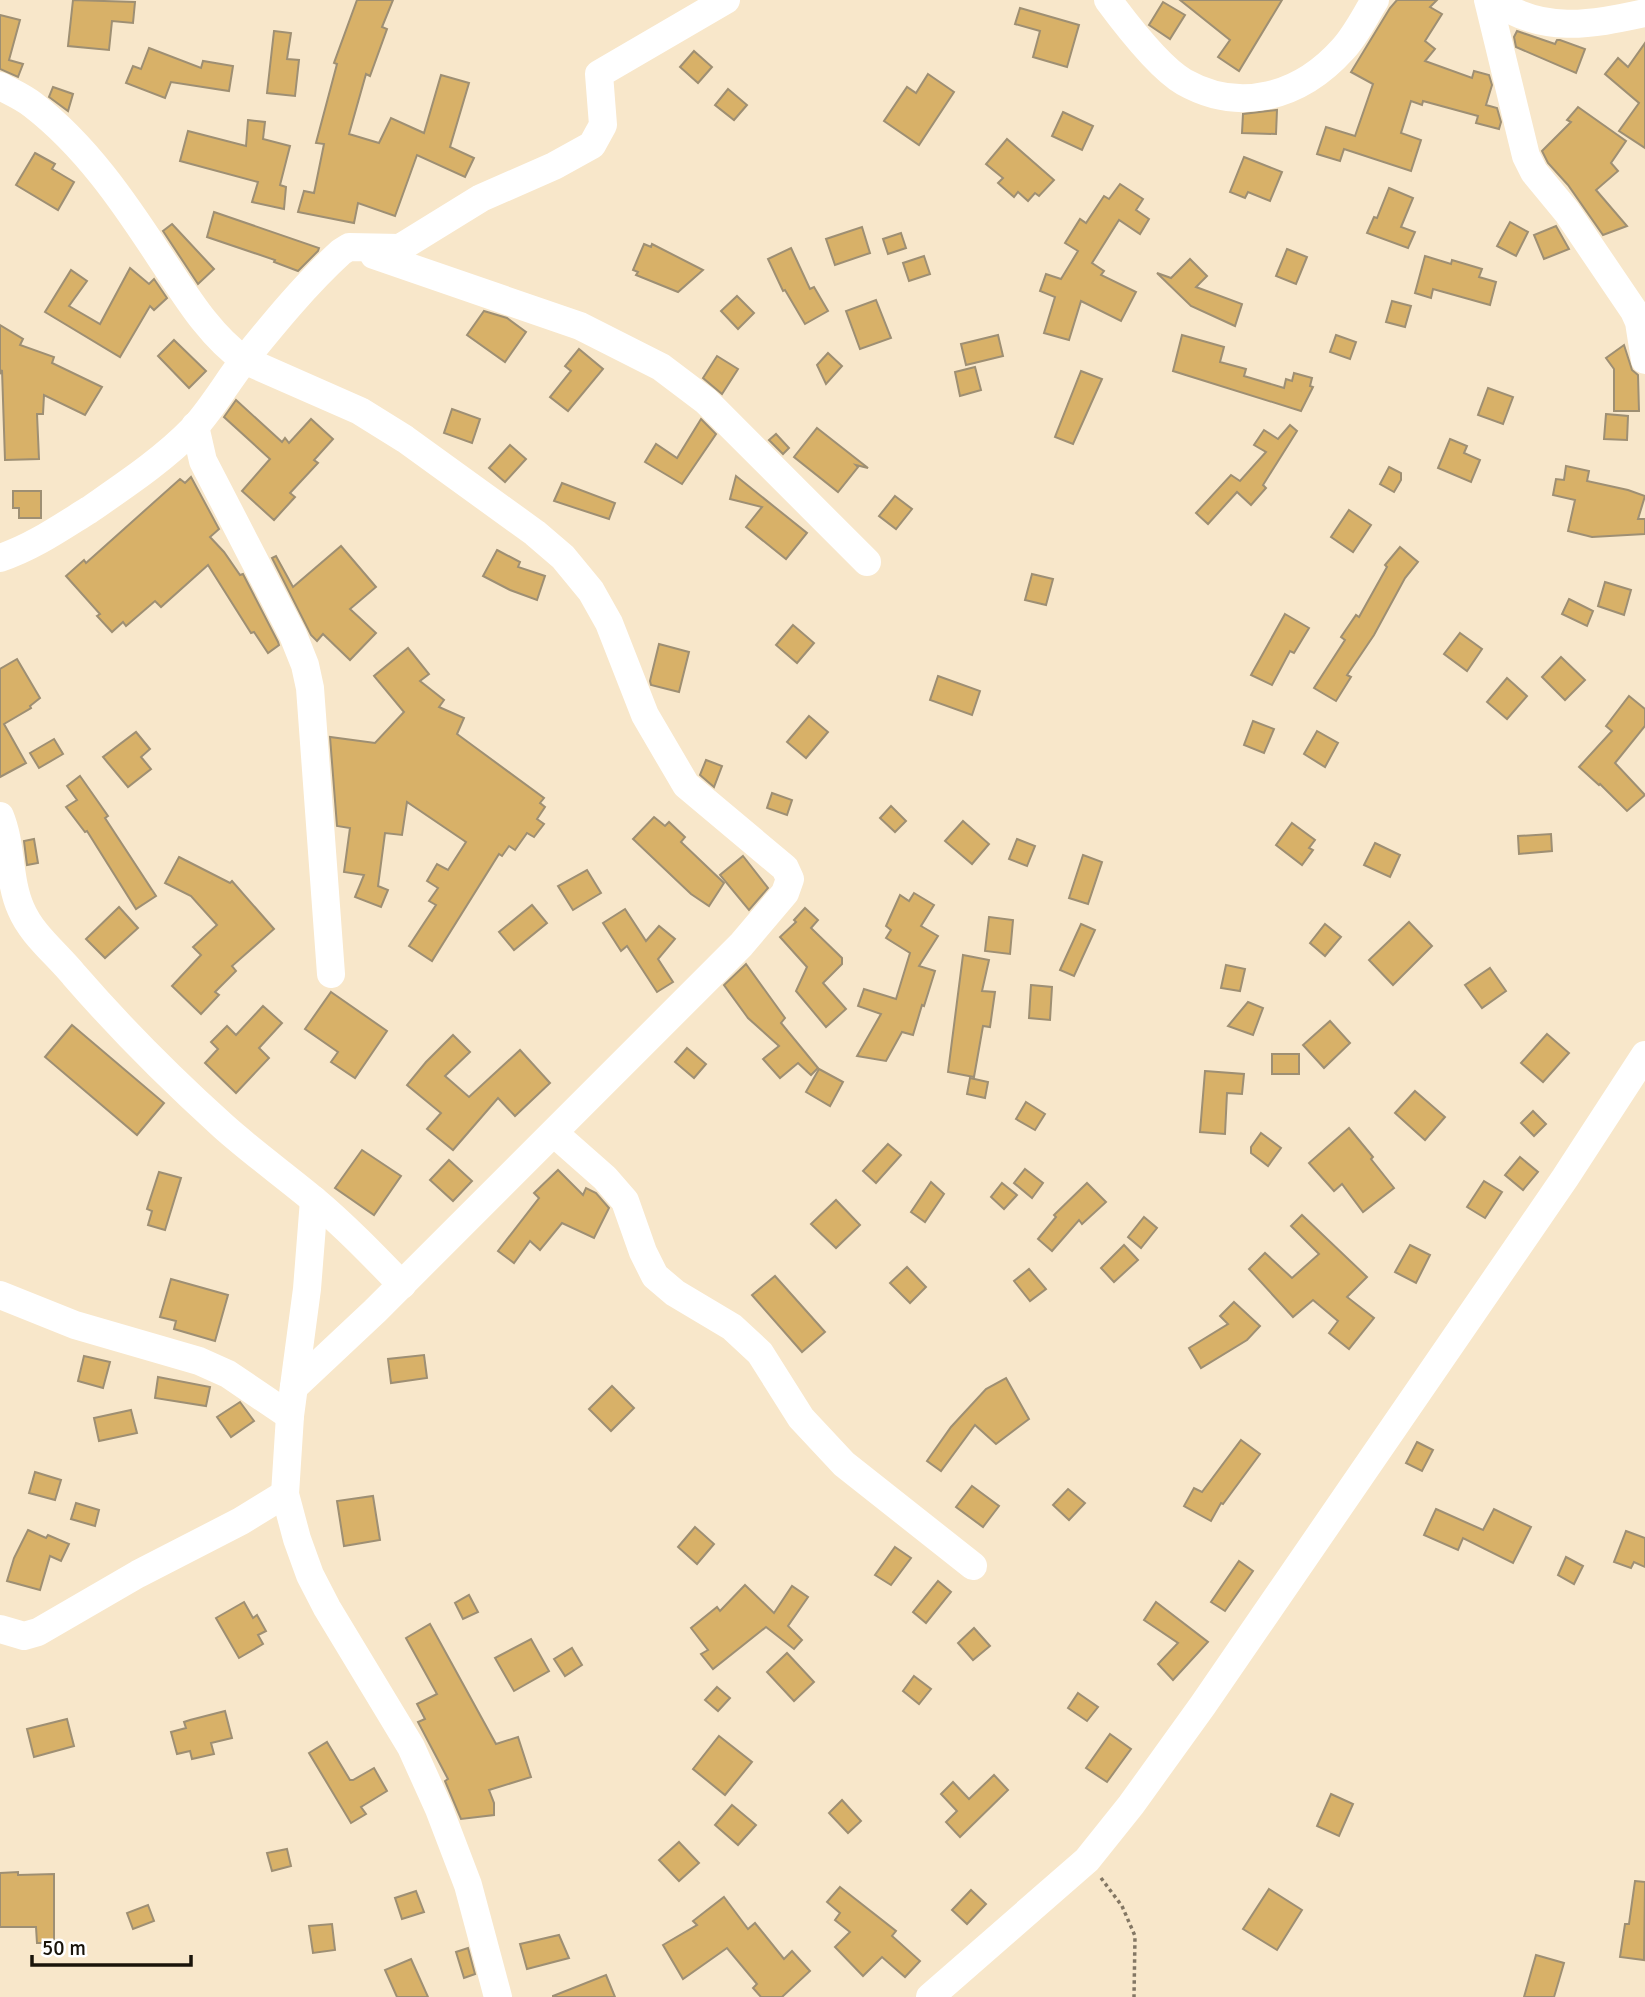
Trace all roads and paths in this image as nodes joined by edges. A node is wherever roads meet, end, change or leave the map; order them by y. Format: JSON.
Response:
{"nodes":[{"id":1,"x":726,"y":0,"type":"edge"},
{"id":2,"x":1108,"y":0,"type":"edge"},
{"id":3,"x":1375,"y":0,"type":"edge"},
{"id":4,"x":1491,"y":0,"type":"edge"},
{"id":5,"x":1645,"y":12,"type":"edge"},
{"id":6,"x":0,"y":86,"type":"edge"},
{"id":7,"x":349,"y":247,"type":"junction"},
{"id":8,"x":1645,"y":359,"type":"edge"},
{"id":9,"x":244,"y":360,"type":"junction"},
{"id":10,"x":195,"y":426,"type":"junction"},
{"id":11,"x":0,"y":558,"type":"edge"},
{"id":12,"x":867,"y":562,"type":"dead end"},
{"id":13,"x":0,"y":816,"type":"edge"},
{"id":14,"x":331,"y":974,"type":"dead end"},
{"id":15,"x":1645,"y":1055,"type":"edge"},
{"id":16,"x":554,"y":1133,"type":"junction"},
{"id":17,"x":314,"y":1200,"type":"junction"},
{"id":18,"x":401,"y":1285,"type":"junction"},
{"id":19,"x":0,"y":1295,"type":"edge"},
{"id":20,"x":294,"y":1387,"type":"junction"},
{"id":21,"x":290,"y":1416,"type":"junction"},
{"id":22,"x":285,"y":1494,"type":"junction"},
{"id":23,"x":973,"y":1566,"type":"dead end"},
{"id":24,"x":0,"y":1629,"type":"edge"},
{"id":25,"x":1087,"y":1860,"type":"junction"},
{"id":26,"x":498,"y":1997,"type":"edge"},
{"id":27,"x":930,"y":1997,"type":"edge"},
{"id":28,"x":1135,"y":1997,"type":"edge"}],
"edges":[{"from":1,"to":7,"type":"street"},
{"from":2,"to":3,"type":"street"},
{"from":4,"to":5,"type":"street"},
{"from":4,"to":8,"type":"street"},
{"from":6,"to":9,"type":"street"},
{"from":7,"to":9,"type":"street"},
{"from":7,"to":12,"type":"street"},
{"from":9,"to":10,"type":"street"},
{"from":9,"to":16,"type":"street"},
{"from":10,"to":11,"type":"street"},
{"from":10,"to":14,"type":"street"},
{"from":13,"to":17,"type":"street"},
{"from":15,"to":25,"type":"street"},
{"from":16,"to":18,"type":"street"},
{"from":16,"to":23,"type":"street"},
{"from":17,"to":18,"type":"street"},
{"from":17,"to":20,"type":"street"},
{"from":18,"to":20,"type":"street"},
{"from":19,"to":21,"type":"street"},
{"from":20,"to":21,"type":"street"},
{"from":21,"to":22,"type":"street"},
{"from":22,"to":24,"type":"street"},
{"from":22,"to":26,"type":"street"},
{"from":25,"to":27,"type":"street"},
{"from":25,"to":28,"type":"path"}]}
